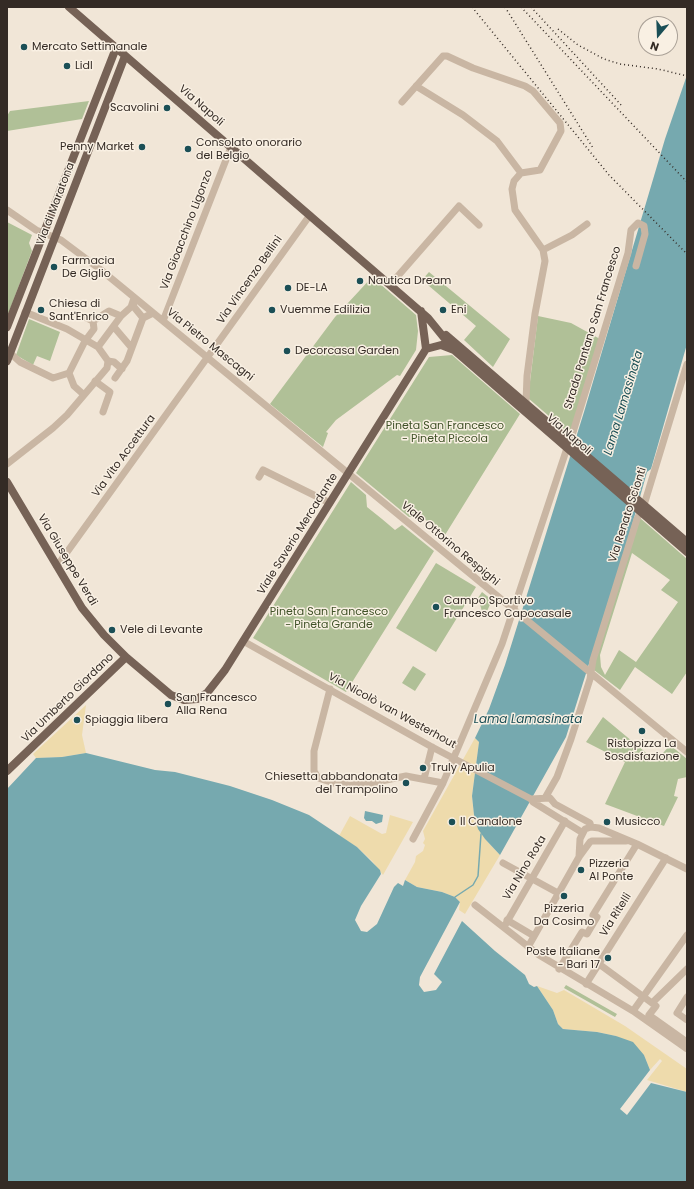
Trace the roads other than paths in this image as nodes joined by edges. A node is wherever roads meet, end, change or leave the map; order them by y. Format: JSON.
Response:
{"nodes":[{"id":1,"x":69,"y":7,"type":"edge"},
{"id":2,"x":116,"y":48,"type":"junction"},
{"id":3,"x":125,"y":56,"type":"junction"},
{"id":4,"x":416,"y":86,"type":"junction"},
{"id":5,"x":402,"y":102,"type":"dead end"},
{"id":6,"x":231,"y":147,"type":"junction"},
{"id":7,"x":521,"y":173,"type":"junction"},
{"id":8,"x":7,"y":210,"type":"edge"},
{"id":9,"x":310,"y":215,"type":"junction"},
{"id":10,"x":479,"y":224,"type":"dead end"},
{"id":11,"x":587,"y":224,"type":"dead end"},
{"id":12,"x":45,"y":233,"type":"junction"},
{"id":13,"x":55,"y":238,"type":"junction"},
{"id":14,"x":543,"y":250,"type":"junction"},
{"id":15,"x":636,"y":266,"type":"dead end"},
{"id":16,"x":390,"y":285,"type":"junction"},
{"id":17,"x":134,"y":301,"type":"junction"},
{"id":18,"x":421,"y":311,"type":"junction"},
{"id":19,"x":25,"y":312,"type":"junction"},
{"id":20,"x":153,"y":313,"type":"junction"},
{"id":21,"x":122,"y":316,"type":"junction"},
{"id":22,"x":85,"y":317,"type":"dead end"},
{"id":23,"x":143,"y":318,"type":"junction"},
{"id":24,"x":163,"y":321,"type":"junction"},
{"id":25,"x":93,"y":322,"type":"junction"},
{"id":26,"x":7,"y":327,"type":"edge"},
{"id":27,"x":114,"y":327,"type":"junction"},
{"id":28,"x":441,"y":331,"type":"junction"},
{"id":29,"x":85,"y":341,"type":"junction"},
{"id":30,"x":98,"y":347,"type":"junction"},
{"id":31,"x":131,"y":347,"type":"junction"},
{"id":32,"x":426,"y":349,"type":"junction"},
{"id":33,"x":454,"y":350,"type":"junction"},
{"id":34,"x":8,"y":356,"type":"edge"},
{"id":35,"x":208,"y":358,"type":"junction"},
{"id":36,"x":108,"y":361,"type":"junction"},
{"id":37,"x":687,"y":364,"type":"edge"},
{"id":38,"x":122,"y":370,"type":"junction"},
{"id":39,"x":69,"y":373,"type":"junction"},
{"id":40,"x":115,"y":378,"type":"dead end"},
{"id":41,"x":95,"y":381,"type":"junction"},
{"id":42,"x":84,"y":394,"type":"junction"},
{"id":43,"x":526,"y":403,"type":"junction"},
{"id":44,"x":103,"y":412,"type":"dead end"},
{"id":45,"x":569,"y":445,"type":"junction"},
{"id":46,"x":7,"y":464,"type":"edge"},
{"id":47,"x":349,"y":474,"type":"junction"},
{"id":48,"x":259,"y":477,"type":"dead end"},
{"id":49,"x":7,"y":482,"type":"edge"},
{"id":50,"x":330,"y":503,"type":"junction"},
{"id":51,"x":641,"y":507,"type":"junction"},
{"id":52,"x":687,"y":542,"type":"edge"},
{"id":53,"x":687,"y":552,"type":"edge"},
{"id":54,"x":57,"y":566,"type":"junction"},
{"id":55,"x":516,"y":611,"type":"junction"},
{"id":56,"x":243,"y":641,"type":"junction"},
{"id":57,"x":126,"y":658,"type":"junction"},
{"id":58,"x":590,"y":672,"type":"junction"},
{"id":59,"x":330,"y":689,"type":"junction"},
{"id":60,"x":168,"y":693,"type":"joint"},
{"id":61,"x":432,"y":747,"type":"junction"},
{"id":62,"x":687,"y":752,"type":"edge"},
{"id":63,"x":455,"y":758,"type":"junction"},
{"id":64,"x":7,"y":771,"type":"edge"},
{"id":65,"x":424,"y":779,"type":"junction"},
{"id":66,"x":443,"y":783,"type":"junction"},
{"id":67,"x":532,"y":799,"type":"junction"},
{"id":68,"x":548,"y":800,"type":"junction"},
{"id":69,"x":544,"y":808,"type":"junction"},
{"id":70,"x":565,"y":821,"type":"junction"},
{"id":71,"x":592,"y":827,"type":"junction"},
{"id":72,"x":583,"y":834,"type":"junction"},
{"id":73,"x":413,"y":839,"type":"dead end"},
{"id":74,"x":591,"y":841,"type":"junction"},
{"id":75,"x":633,"y":842,"type":"junction"},
{"id":76,"x":579,"y":857,"type":"junction"},
{"id":77,"x":666,"y":858,"type":"junction"},
{"id":78,"x":503,"y":863,"type":"dead end"},
{"id":79,"x":687,"y":868,"type":"edge"},
{"id":80,"x":531,"y":878,"type":"junction"},
{"id":81,"x":558,"y":893,"type":"junction"},
{"id":82,"x":475,"y":904,"type":"dead end"},
{"id":83,"x":506,"y":923,"type":"junction"},
{"id":84,"x":687,"y":935,"type":"edge"},
{"id":85,"x":534,"y":936,"type":"junction"},
{"id":86,"x":528,"y":947,"type":"junction"},
{"id":87,"x":600,"y":964,"type":"junction"},
{"id":88,"x":560,"y":969,"type":"junction"},
{"id":89,"x":687,"y":969,"type":"edge"},
{"id":90,"x":586,"y":984,"type":"junction"},
{"id":91,"x":643,"y":996,"type":"junction"},
{"id":92,"x":687,"y":997,"type":"edge"},
{"id":93,"x":654,"y":1004,"type":"junction"},
{"id":94,"x":633,"y":1011,"type":"junction"},
{"id":95,"x":687,"y":1020,"type":"edge"},
{"id":96,"x":687,"y":1042,"type":"edge"},
{"id":97,"x":687,"y":1049,"type":"edge"}],
"edges":[{"from":1,"to":2,"type":"main road","name":"Via Napoli"},
{"from":2,"to":3,"type":"main road","name":"Via Napoli"},
{"from":2,"to":12,"type":"main road","name":"Via di Maratona"},
{"from":3,"to":6,"type":"main road","name":"Via Napoli"},
{"from":3,"to":13,"type":"main road","name":"Via di Maratona"},
{"from":4,"to":5,"type":"street"},
{"from":4,"to":7,"type":"street"},
{"from":4,"to":7,"type":"street"},
{"from":6,"to":9,"type":"main road","name":"Via Napoli"},
{"from":6,"to":24,"type":"street","name":"Via Gioacchino Ligonzo"},
{"from":7,"to":14,"type":"street"},
{"from":8,"to":12,"type":"street","name":"Via Pietro Mascagni"},
{"from":9,"to":16,"type":"main road","name":"Via Napoli"},
{"from":9,"to":35,"type":"street","name":"Via Vincenzo Bellini"},
{"from":10,"to":16,"type":"street"},
{"from":11,"to":14,"type":"street"},
{"from":12,"to":13,"type":"street","name":"Via Pietro Mascagni"},
{"from":12,"to":26,"type":"main road","name":"Via di Maratona"},
{"from":13,"to":17,"type":"street","name":"Via Pietro Mascagni"},
{"from":13,"to":19,"type":"main road","name":"Via di Maratona"},
{"from":14,"to":43,"type":"street"},
{"from":15,"to":45,"type":"street","name":"Strada Pantano San Francesco"},
{"from":16,"to":18,"type":"main road","name":"Via Napoli"},
{"from":17,"to":20,"type":"street","name":"Via Pietro Mascagni"},
{"from":17,"to":21,"type":"street"},
{"from":17,"to":23,"type":"street"},
{"from":18,"to":28,"type":"main road","name":"Via Napoli"},
{"from":18,"to":32,"type":"main road"},
{"from":19,"to":29,"type":"street"},
{"from":19,"to":34,"type":"main road","name":"Via di Maratona"},
{"from":20,"to":23,"type":"street"},
{"from":20,"to":24,"type":"street","name":"Via Pietro Mascagni"},
{"from":21,"to":25,"type":"street"},
{"from":21,"to":27,"type":"street"},
{"from":22,"to":25,"type":"street"},
{"from":23,"to":31,"type":"street"},
{"from":24,"to":35,"type":"street","name":"Via Pietro Mascagni"},
{"from":25,"to":29,"type":"street"},
{"from":27,"to":30,"type":"street"},
{"from":27,"to":31,"type":"street"},
{"from":28,"to":33,"type":"main road","name":"Via Napoli"},
{"from":28,"to":43,"type":"main road","name":"Via Napoli"},
{"from":29,"to":30,"type":"street"},
{"from":29,"to":39,"type":"street"},
{"from":30,"to":36,"type":"street"},
{"from":31,"to":38,"type":"street"},
{"from":32,"to":33,"type":"main road"},
{"from":32,"to":47,"type":"main road","name":"Viale Saverio Mercadante"},
{"from":33,"to":45,"type":"main road","name":"Via Napoli"},
{"from":34,"to":39,"type":"street"},
{"from":35,"to":47,"type":"street","name":"Via Pietro Mascagni"},
{"from":35,"to":54,"type":"street","name":"Via Vito Accettura"},
{"from":36,"to":38,"type":"street"},
{"from":36,"to":41,"type":"street"},
{"from":37,"to":51,"type":"street","name":"Via Renato Scionti"},
{"from":38,"to":40,"type":"street"},
{"from":39,"to":42,"type":"street"},
{"from":41,"to":42,"type":"street"},
{"from":41,"to":44,"type":"street"},
{"from":42,"to":46,"type":"street"},
{"from":43,"to":45,"type":"main road","name":"Via Napoli"},
{"from":45,"to":51,"type":"main road","name":"Via Napoli"},
{"from":45,"to":55,"type":"street"},
{"from":47,"to":50,"type":"main road","name":"Viale Saverio Mercadante"},
{"from":47,"to":55,"type":"street","name":"Viale Ottorino Respighi"},
{"from":48,"to":50,"type":"street"},
{"from":49,"to":54,"type":"main road","name":"Via Giuseppe Verdi"},
{"from":50,"to":56,"type":"main road","name":"Viale Saverio Mercadante"},
{"from":51,"to":52,"type":"main road","name":"Via Napoli"},
{"from":51,"to":53,"type":"main road","name":"Via Napoli"},
{"from":51,"to":58,"type":"street","name":"Via Renato Scionti"},
{"from":54,"to":57,"type":"main road","name":"Via Giuseppe Verdi"},
{"from":55,"to":58,"type":"street","name":"Viale Ottorino Respighi"},
{"from":55,"to":63,"type":"street"},
{"from":56,"to":59,"type":"street","name":"Via Nicolò van Westerhout"},
{"from":56,"to":60,"type":"main road","name":"Viale Saverio Mercadante"},
{"from":57,"to":60,"type":"main road","name":"Via Giuseppe Verdi"},
{"from":57,"to":64,"type":"main road","name":"Via Umberto Giordano"},
{"from":58,"to":62,"type":"street","name":"Viale Ottorino Respighi"},
{"from":58,"to":68,"type":"street","name":"Via Renato Scionti"},
{"from":59,"to":61,"type":"street","name":"Via Nicolò van Westerhout"},
{"from":59,"to":65,"type":"street"},
{"from":61,"to":63,"type":"street","name":"Via Nicolò van Westerhout"},
{"from":61,"to":65,"type":"street"},
{"from":63,"to":66,"type":"street"},
{"from":63,"to":67,"type":"street","name":"Via Nicolò van Westerhout"},
{"from":65,"to":66,"type":"street"},
{"from":66,"to":73,"type":"street"},
{"from":67,"to":68,"type":"street","name":"Via Nicolò van Westerhout"},
{"from":67,"to":69,"type":"street","name":"Via Nicolò van Westerhout"},
{"from":68,"to":69,"type":"street"},
{"from":68,"to":71,"type":"street","name":"Via Nicolò van Westerhout"},
{"from":69,"to":70,"type":"street","name":"Via Nicolò van Westerhout"},
{"from":70,"to":72,"type":"street","name":"Via Nicolò van Westerhout"},
{"from":70,"to":80,"type":"street","name":"Via Nino Rota"},
{"from":71,"to":72,"type":"street"},
{"from":71,"to":74,"type":"street"},
{"from":71,"to":75,"type":"street"},
{"from":72,"to":74,"type":"street","name":"Via Nicolò van Westerhout"},
{"from":72,"to":76,"type":"street"},
{"from":74,"to":75,"type":"street"},
{"from":74,"to":76,"type":"street"},
{"from":75,"to":77,"type":"street"},
{"from":75,"to":88,"type":"street"},
{"from":76,"to":81,"type":"street"},
{"from":77,"to":79,"type":"street"},
{"from":77,"to":87,"type":"street","name":"Via Ritelli"},
{"from":78,"to":80,"type":"street"},
{"from":80,"to":81,"type":"street"},
{"from":80,"to":83,"type":"street","name":"Via Nino Rota"},
{"from":81,"to":85,"type":"street"},
{"from":82,"to":83,"type":"street"},
{"from":83,"to":85,"type":"street"},
{"from":83,"to":86,"type":"street"},
{"from":84,"to":91,"type":"street"},
{"from":85,"to":86,"type":"street"},
{"from":86,"to":88,"type":"street"},
{"from":87,"to":90,"type":"street","name":"Via Ritelli"},
{"from":87,"to":91,"type":"street"},
{"from":88,"to":90,"type":"street"},
{"from":89,"to":93,"type":"street"},
{"from":90,"to":94,"type":"street"},
{"from":91,"to":93,"type":"street"},
{"from":91,"to":94,"type":"street"},
{"from":92,"to":95,"type":"street"},
{"from":93,"to":96,"type":"street"},
{"from":94,"to":97,"type":"street"}]}
